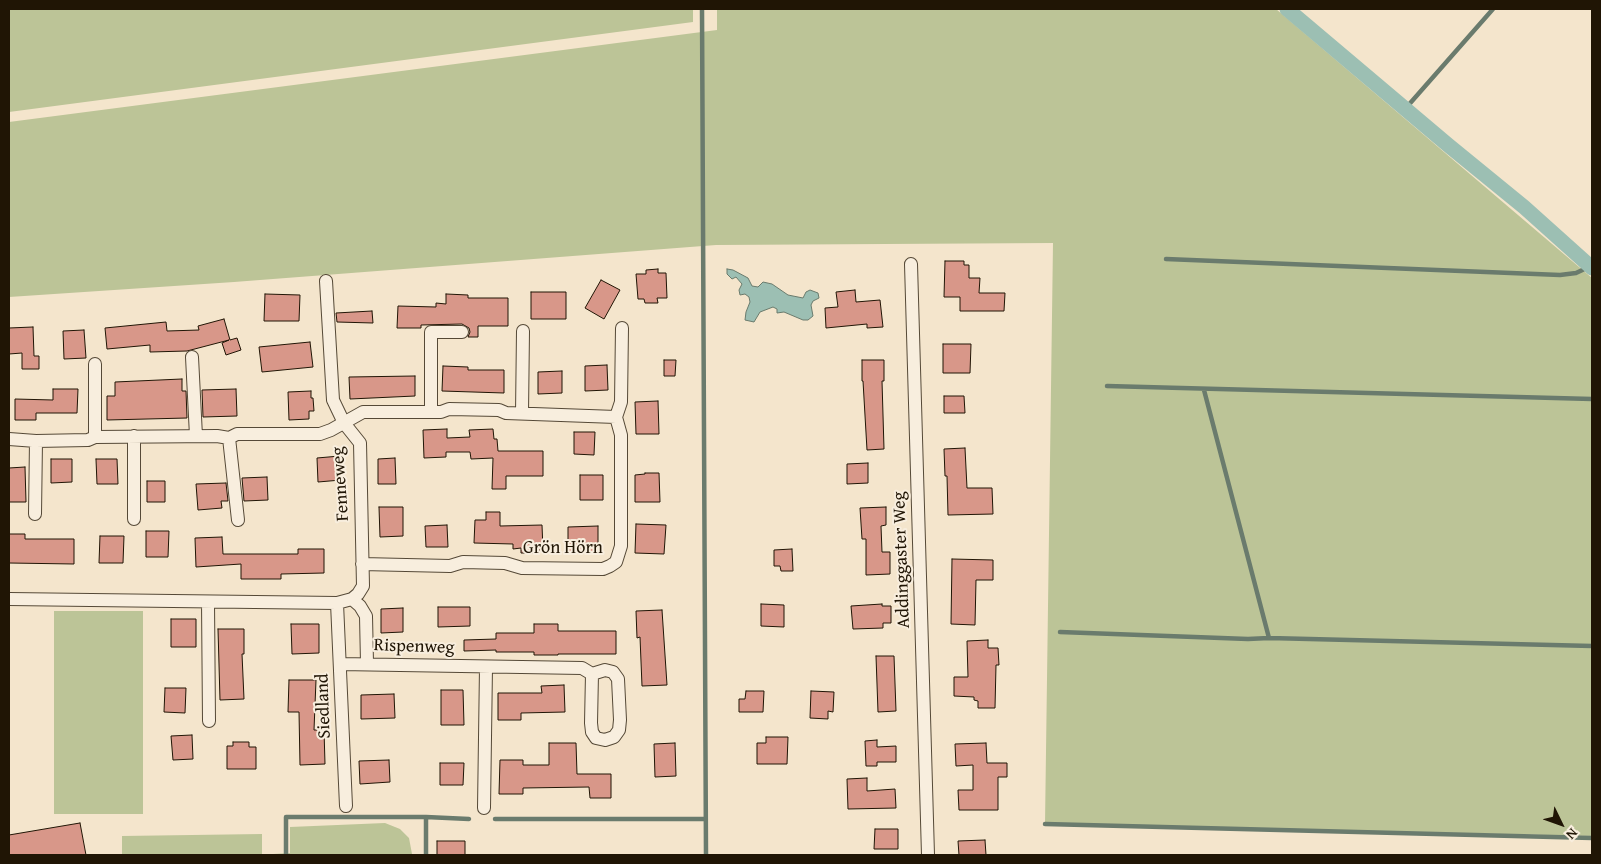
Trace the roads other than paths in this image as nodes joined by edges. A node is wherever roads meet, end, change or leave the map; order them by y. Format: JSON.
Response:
{"nodes":[{"id":1,"x":911,"y":264,"type":"dead end"},
{"id":2,"x":326,"y":280,"type":"dead end"},
{"id":3,"x":622,"y":328,"type":"dead end"},
{"id":4,"x":462,"y":332,"type":"dead end"},
{"id":5,"x":523,"y":332,"type":"dead end"},
{"id":6,"x":192,"y":357,"type":"dead end"},
{"id":7,"x":95,"y":364,"type":"dead end"},
{"id":8,"x":431,"y":412,"type":"junction"},
{"id":9,"x":522,"y":413,"type":"junction"},
{"id":10,"x":616,"y":417,"type":"junction"},
{"id":11,"x":344,"y":423,"type":"junction"},
{"id":12,"x":134,"y":436,"type":"junction"},
{"id":13,"x":196,"y":436,"type":"junction"},
{"id":14,"x":96,"y":437,"type":"junction"},
{"id":15,"x":230,"y":438,"type":"junction"},
{"id":16,"x":9,"y":439,"type":"edge"},
{"id":17,"x":36,"y":442,"type":"junction"},
{"id":18,"x":36,"y":514,"type":"dead end"},
{"id":19,"x":134,"y":519,"type":"dead end"},
{"id":20,"x":238,"y":520,"type":"dead end"},
{"id":21,"x":362,"y":564,"type":"junction"},
{"id":22,"x":352,"y":598,"type":"junction"},
{"id":23,"x":9,"y":599,"type":"edge"},
{"id":24,"x":208,"y":602,"type":"junction"},
{"id":25,"x":337,"y":604,"type":"junction"},
{"id":26,"x":367,"y":663,"type":"junction"},
{"id":27,"x":340,"y":664,"type":"junction"},
{"id":28,"x":486,"y":667,"type":"junction"},
{"id":29,"x":592,"y":674,"type":"junction"},
{"id":30,"x":210,"y":721,"type":"dead end"},
{"id":31,"x":346,"y":806,"type":"dead end"},
{"id":32,"x":484,"y":808,"type":"dead end"},
{"id":33,"x":928,"y":855,"type":"edge"}],
"edges":[{"from":1,"to":33,"type":"street","name":"Addinggaster Weg"},
{"from":2,"to":11,"type":"street","name":"Fenneweg"},
{"from":3,"to":10,"type":"street","name":"Grön Hörn"},
{"from":4,"to":8,"type":"street"},
{"from":5,"to":9,"type":"street"},
{"from":6,"to":13,"type":"street"},
{"from":7,"to":14,"type":"street"},
{"from":8,"to":9,"type":"street"},
{"from":8,"to":11,"type":"street"},
{"from":9,"to":10,"type":"street"},
{"from":10,"to":21,"type":"street","name":"Grön Hörn"},
{"from":11,"to":15,"type":"street"},
{"from":11,"to":21,"type":"street","name":"Fenneweg"},
{"from":12,"to":13,"type":"street"},
{"from":12,"to":14,"type":"street"},
{"from":12,"to":19,"type":"street"},
{"from":13,"to":15,"type":"street"},
{"from":14,"to":17,"type":"street"},
{"from":15,"to":20,"type":"street"},
{"from":16,"to":17,"type":"street"},
{"from":17,"to":18,"type":"street"},
{"from":21,"to":22,"type":"street","name":"Fenneweg"},
{"from":22,"to":25,"type":"street"},
{"from":22,"to":26,"type":"street"},
{"from":23,"to":24,"type":"street"},
{"from":24,"to":25,"type":"street"},
{"from":24,"to":30,"type":"street"},
{"from":25,"to":27,"type":"street","name":"Siedland"},
{"from":26,"to":27,"type":"street","name":"Rispenweg"},
{"from":26,"to":28,"type":"street","name":"Rispenweg"},
{"from":27,"to":31,"type":"street","name":"Siedland"},
{"from":28,"to":29,"type":"street","name":"Rispenweg"},
{"from":28,"to":32,"type":"street"},
{"from":29,"to":29,"type":"street","name":"Rispenweg"}]}
